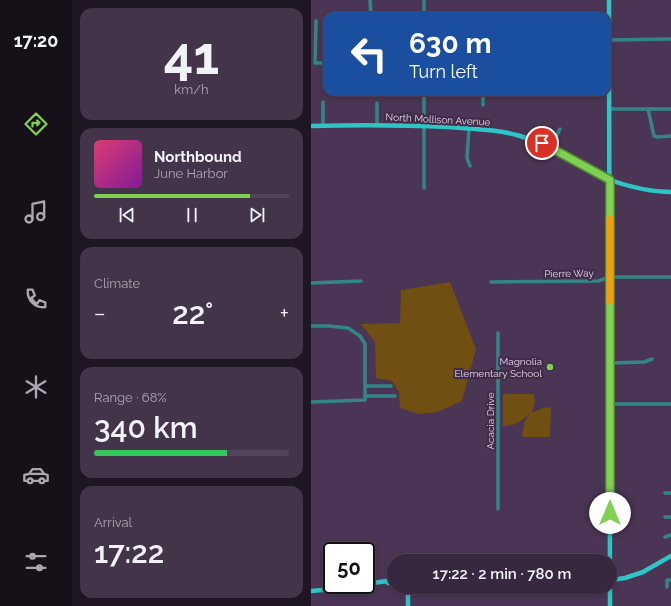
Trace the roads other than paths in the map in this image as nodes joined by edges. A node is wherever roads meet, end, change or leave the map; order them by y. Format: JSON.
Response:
{"nodes":[{"id":1,"x":371,"y":0,"type":"edge"},
{"id":2,"x":424,"y":0,"type":"edge"},
{"id":3,"x":609,"y":0,"type":"edge"},
{"id":4,"x":371,"y":12,"type":"edge"},
{"id":5,"x":424,"y":12,"type":"edge"},
{"id":6,"x":609,"y":12,"type":"edge"},
{"id":7,"x":316,"y":21,"type":"dead end"},
{"id":8,"x":611,"y":40,"type":"edge"},
{"id":9,"x":671,"y":40,"type":"edge"},
{"id":10,"x":323,"y":63,"type":"edge"},
{"id":11,"x":424,"y":96,"type":"edge"},
{"id":12,"x":483,"y":96,"type":"edge"},
{"id":13,"x":609,"y":96,"type":"edge"},
{"id":14,"x":323,"y":102,"type":"dead end"},
{"id":15,"x":377,"y":103,"type":"dead end"},
{"id":16,"x":483,"y":105,"type":"dead end"},
{"id":17,"x":671,"y":108,"type":"edge"},
{"id":18,"x":609,"y":109,"type":"junction"},
{"id":19,"x":648,"y":109,"type":"junction"},
{"id":20,"x":377,"y":125,"type":"junction"},
{"id":21,"x":311,"y":126,"type":"edge"},
{"id":22,"x":323,"y":126,"type":"junction"},
{"id":23,"x":424,"y":126,"type":"junction"},
{"id":24,"x":469,"y":128,"type":"junction"},
{"id":25,"x":560,"y":129,"type":"dead end"},
{"id":26,"x":671,"y":136,"type":"edge"},
{"id":27,"x":551,"y":147,"type":"junction"},
{"id":28,"x":470,"y":166,"type":"dead end"},
{"id":29,"x":610,"y":180,"type":"junction"},
{"id":30,"x":424,"y":188,"type":"dead end"},
{"id":31,"x":671,"y":192,"type":"edge"},
{"id":32,"x":611,"y":277,"type":"junction"},
{"id":33,"x":671,"y":277,"type":"edge"},
{"id":34,"x":361,"y":281,"type":"dead end"},
{"id":35,"x":491,"y":282,"type":"dead end"},
{"id":36,"x":311,"y":283,"type":"edge"},
{"id":37,"x":311,"y":326,"type":"edge"},
{"id":38,"x":498,"y":333,"type":"dead end"},
{"id":39,"x":652,"y":359,"type":"dead end"},
{"id":40,"x":610,"y":363,"type":"junction"},
{"id":41,"x":365,"y":386,"type":"junction"},
{"id":42,"x":391,"y":386,"type":"dead end"},
{"id":43,"x":365,"y":396,"type":"junction"},
{"id":44,"x":395,"y":396,"type":"dead end"},
{"id":45,"x":311,"y":402,"type":"edge"},
{"id":46,"x":610,"y":404,"type":"junction"},
{"id":47,"x":671,"y":404,"type":"edge"},
{"id":48,"x":665,"y":493,"type":"dead end"},
{"id":49,"x":671,"y":493,"type":"edge"},
{"id":50,"x":498,"y":509,"type":"dead end"},
{"id":51,"x":665,"y":517,"type":"dead end"},
{"id":52,"x":671,"y":517,"type":"edge"},
{"id":53,"x":671,"y":535,"type":"edge"},
{"id":54,"x":665,"y":537,"type":"dead end"},
{"id":55,"x":611,"y":554,"type":"edge"},
{"id":56,"x":671,"y":556,"type":"edge"},
{"id":57,"x":617,"y":579,"type":"edge"},
{"id":58,"x":671,"y":580,"type":"edge"},
{"id":59,"x":386,"y":581,"type":"edge"},
{"id":60,"x":375,"y":583,"type":"edge"},
{"id":61,"x":667,"y":587,"type":"dead end"},
{"id":62,"x":323,"y":590,"type":"edge"},
{"id":63,"x":311,"y":591,"type":"edge"},
{"id":64,"x":407,"y":594,"type":"edge"},
{"id":65,"x":610,"y":594,"type":"edge"},
{"id":66,"x":408,"y":606,"type":"edge"},
{"id":67,"x":610,"y":606,"type":"edge"}],
"edges":[{"from":1,"to":4,"type":"street"},
{"from":2,"to":5,"type":"street"},
{"from":3,"to":6,"type":"main road"},
{"from":7,"to":10,"type":"street"},
{"from":8,"to":9,"type":"street"},
{"from":11,"to":23,"type":"street"},
{"from":12,"to":16,"type":"street"},
{"from":13,"to":18,"type":"main road"},
{"from":14,"to":22,"type":"street"},
{"from":15,"to":20,"type":"street"},
{"from":17,"to":19,"type":"street"},
{"from":18,"to":19,"type":"street"},
{"from":18,"to":29,"type":"main road"},
{"from":19,"to":26,"type":"street"},
{"from":20,"to":22,"type":"main road","name":"North Mollison Avenue"},
{"from":20,"to":23,"type":"main road","name":"North Mollison Avenue"},
{"from":21,"to":22,"type":"main road","name":"North Mollison Avenue"},
{"from":23,"to":24,"type":"main road","name":"North Mollison Avenue"},
{"from":23,"to":30,"type":"street"},
{"from":24,"to":27,"type":"main road","name":"North Mollison Avenue"},
{"from":24,"to":28,"type":"street"},
{"from":25,"to":27,"type":"street"},
{"from":27,"to":29,"type":"main road","name":"North Mollison Avenue"},
{"from":29,"to":31,"type":"main road","name":"North Mollison Avenue"},
{"from":29,"to":32,"type":"main road"},
{"from":32,"to":33,"type":"street","name":"Pierre Way"},
{"from":32,"to":35,"type":"street","name":"Pierre Way"},
{"from":32,"to":40,"type":"main road"},
{"from":34,"to":36,"type":"street"},
{"from":37,"to":41,"type":"street"},
{"from":38,"to":50,"type":"street","name":"Acacia Drive"},
{"from":39,"to":40,"type":"street"},
{"from":40,"to":46,"type":"main road"},
{"from":41,"to":42,"type":"street"},
{"from":41,"to":43,"type":"street"},
{"from":43,"to":44,"type":"street"},
{"from":43,"to":45,"type":"street"},
{"from":46,"to":47,"type":"street"},
{"from":46,"to":55,"type":"main road"},
{"from":48,"to":49,"type":"street"},
{"from":51,"to":52,"type":"street"},
{"from":53,"to":54,"type":"street"},
{"from":56,"to":57,"type":"main road"},
{"from":58,"to":61,"type":"street"},
{"from":59,"to":60,"type":"main road"},
{"from":62,"to":63,"type":"main road"},
{"from":64,"to":66,"type":"main road"},
{"from":65,"to":67,"type":"main road"}]}
